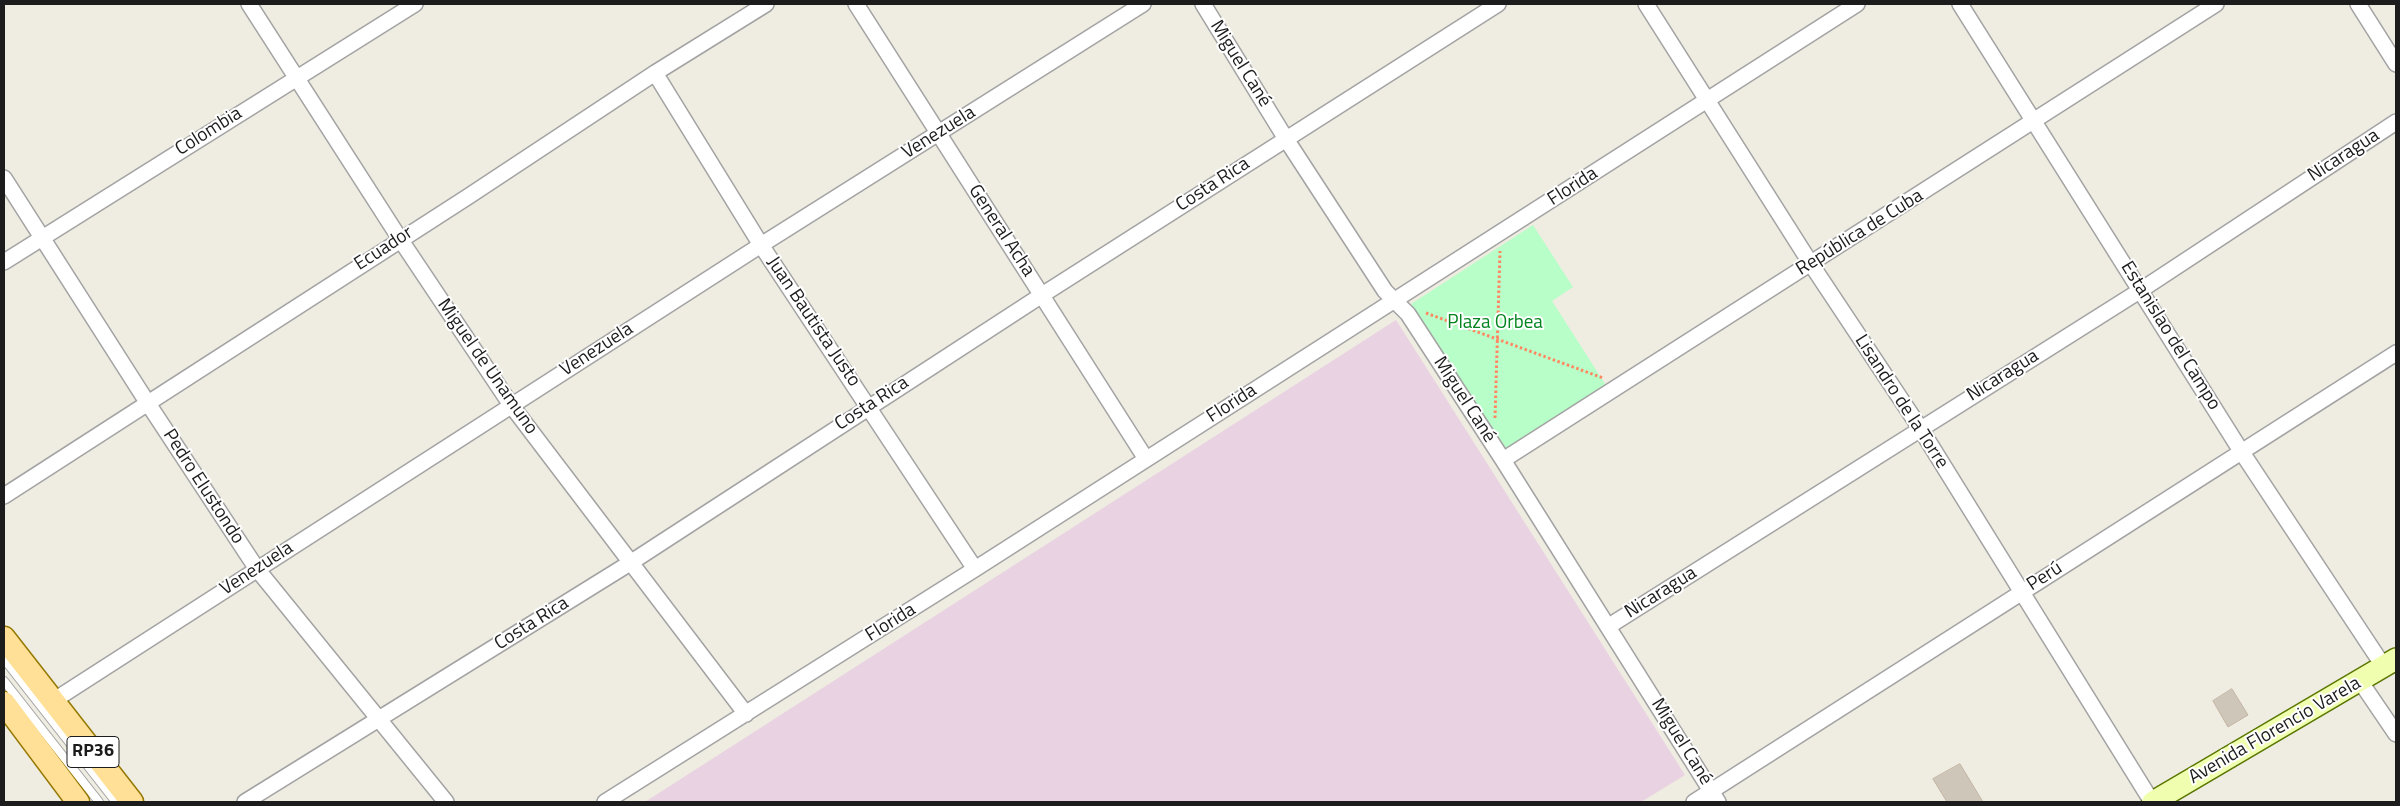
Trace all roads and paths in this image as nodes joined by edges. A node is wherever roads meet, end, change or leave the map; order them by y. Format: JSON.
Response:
{"nodes":[{"id":1,"x":249,"y":4,"type":"edge"},
{"id":2,"x":415,"y":4,"type":"edge"},
{"id":3,"x":766,"y":4,"type":"edge"},
{"id":4,"x":856,"y":4,"type":"edge"},
{"id":5,"x":1143,"y":4,"type":"edge"},
{"id":6,"x":1203,"y":4,"type":"edge"},
{"id":7,"x":1498,"y":4,"type":"edge"},
{"id":8,"x":1646,"y":4,"type":"edge"},
{"id":9,"x":1857,"y":4,"type":"edge"},
{"id":10,"x":1960,"y":4,"type":"edge"},
{"id":11,"x":2216,"y":4,"type":"edge"},
{"id":12,"x":2358,"y":4,"type":"edge"},
{"id":13,"x":2396,"y":64,"type":"edge"},
{"id":14,"x":655,"y":72,"type":"junction"},
{"id":15,"x":296,"y":77,"type":"junction"},
{"id":16,"x":1708,"y":100,"type":"junction"},
{"id":17,"x":2035,"y":121,"type":"junction"},
{"id":18,"x":2396,"y":122,"type":"edge"},
{"id":19,"x":938,"y":133,"type":"junction"},
{"id":20,"x":1286,"y":139,"type":"junction"},
{"id":21,"x":4,"y":178,"type":"edge"},
{"id":22,"x":1501,"y":234,"type":"junction"},
{"id":23,"x":41,"y":237,"type":"junction"},
{"id":24,"x":400,"y":239,"type":"junction"},
{"id":25,"x":761,"y":245,"type":"junction"},
{"id":26,"x":4,"y":262,"type":"edge"},
{"id":27,"x":1811,"y":264,"type":"junction"},
{"id":28,"x":2141,"y":290,"type":"junction"},
{"id":29,"x":1042,"y":295,"type":"junction"},
{"id":30,"x":1393,"y":300,"type":"junction"},
{"id":31,"x":1498,"y":340,"type":"junction"},
{"id":32,"x":2396,"y":353,"type":"edge"},
{"id":33,"x":1620,"y":384,"type":"junction"},
{"id":34,"x":147,"y":402,"type":"junction"},
{"id":35,"x":511,"y":405,"type":"junction"},
{"id":36,"x":869,"y":406,"type":"junction"},
{"id":37,"x":1920,"y":428,"type":"junction"},
{"id":38,"x":1494,"y":446,"type":"junction"},
{"id":39,"x":2242,"y":451,"type":"junction"},
{"id":40,"x":1146,"y":459,"type":"junction"},
{"id":41,"x":1503,"y":460,"type":"junction"},
{"id":42,"x":4,"y":496,"type":"edge"},
{"id":43,"x":630,"y":563,"type":"junction"},
{"id":44,"x":257,"y":569,"type":"junction"},
{"id":45,"x":975,"y":569,"type":"junction"},
{"id":46,"x":2020,"y":593,"type":"junction"},
{"id":47,"x":1609,"y":626,"type":"junction"},
{"id":48,"x":4,"y":638,"type":"edge"},
{"id":49,"x":4,"y":659,"type":"edge"},
{"id":50,"x":2390,"y":663,"type":"edge"},
{"id":51,"x":4,"y":681,"type":"edge"},
{"id":52,"x":2360,"y":681,"type":"junction"},
{"id":53,"x":53,"y":701,"type":"junction"},
{"id":54,"x":4,"y":703,"type":"edge"},
{"id":55,"x":746,"y":714,"type":"junction"},
{"id":56,"x":379,"y":718,"type":"junction"},
{"id":57,"x":2396,"y":734,"type":"edge"},
{"id":58,"x":1715,"y":797,"type":"edge"},
{"id":59,"x":78,"y":802,"type":"edge"},
{"id":60,"x":98,"y":802,"type":"edge"},
{"id":61,"x":116,"y":802,"type":"edge"},
{"id":62,"x":132,"y":802,"type":"edge"},
{"id":63,"x":245,"y":802,"type":"edge"},
{"id":64,"x":446,"y":802,"type":"edge"},
{"id":65,"x":605,"y":802,"type":"edge"},
{"id":66,"x":1694,"y":802,"type":"edge"},
{"id":67,"x":2153,"y":802,"type":"edge"}],
"edges":[{"from":1,"to":15,"type":"street","name":"Miguel de Unamuno"},
{"from":2,"to":15,"type":"street","name":"Colombia"},
{"from":3,"to":14,"type":"street","name":"Ecuador"},
{"from":4,"to":19,"type":"street","name":"General Acha"},
{"from":5,"to":19,"type":"street","name":"Venezuela"},
{"from":6,"to":20,"type":"street","name":"Miguel Cané"},
{"from":7,"to":20,"type":"street","name":"Costa Rica"},
{"from":8,"to":16,"type":"street","name":"Lisandro de la Torre"},
{"from":9,"to":16,"type":"street","name":"Florida"},
{"from":10,"to":17,"type":"street","name":"Estanislao del Campo"},
{"from":11,"to":17,"type":"street","name":"República de Cuba"},
{"from":12,"to":13,"type":"street"},
{"from":14,"to":24,"type":"street","name":"Ecuador"},
{"from":14,"to":25,"type":"street","name":"Juan Bautista Justo"},
{"from":15,"to":23,"type":"street","name":"Colombia"},
{"from":15,"to":24,"type":"street","name":"Miguel de Unamuno"},
{"from":16,"to":22,"type":"street","name":"Florida"},
{"from":16,"to":27,"type":"street","name":"Lisandro de la Torre"},
{"from":17,"to":27,"type":"street","name":"República de Cuba"},
{"from":17,"to":28,"type":"street","name":"Estanislao del Campo"},
{"from":18,"to":28,"type":"street","name":"Nicaragua"},
{"from":19,"to":25,"type":"street","name":"Venezuela"},
{"from":19,"to":29,"type":"street","name":"General Acha"},
{"from":20,"to":29,"type":"street","name":"Costa Rica"},
{"from":20,"to":30,"type":"street","name":"Miguel Cané"},
{"from":21,"to":23,"type":"street","name":"Pedro Elustondo"},
{"from":22,"to":30,"type":"street","name":"Florida"},
{"from":22,"to":31,"type":"path"},
{"from":23,"to":26,"type":"street","name":"Colombia"},
{"from":23,"to":34,"type":"street","name":"Pedro Elustondo"},
{"from":24,"to":34,"type":"street","name":"Ecuador"},
{"from":24,"to":35,"type":"street","name":"Miguel de Unamuno"},
{"from":25,"to":35,"type":"street","name":"Venezuela"},
{"from":25,"to":36,"type":"street","name":"Juan Bautista Justo"},
{"from":27,"to":33,"type":"street","name":"República de Cuba"},
{"from":27,"to":37,"type":"street","name":"Lisandro de la Torre"},
{"from":28,"to":37,"type":"street","name":"Nicaragua"},
{"from":28,"to":39,"type":"street","name":"Estanislao del Campo"},
{"from":29,"to":36,"type":"street","name":"Costa Rica"},
{"from":29,"to":40,"type":"street","name":"General Acha"},
{"from":30,"to":31,"type":"path"},
{"from":30,"to":38,"type":"street","name":"Miguel Cané"},
{"from":30,"to":40,"type":"street","name":"Florida"},
{"from":31,"to":33,"type":"path"},
{"from":31,"to":38,"type":"path"},
{"from":32,"to":39,"type":"street","name":"Perú"},
{"from":33,"to":41,"type":"street","name":"República de Cuba"},
{"from":34,"to":42,"type":"street","name":"Ecuador"},
{"from":34,"to":44,"type":"street","name":"Pedro Elustondo"},
{"from":35,"to":43,"type":"street","name":"Miguel de Unamuno"},
{"from":35,"to":44,"type":"street","name":"Venezuela"},
{"from":36,"to":43,"type":"street","name":"Costa Rica"},
{"from":36,"to":45,"type":"street","name":"Juan Bautista Justo"},
{"from":37,"to":46,"type":"street","name":"Lisandro de la Torre"},
{"from":37,"to":47,"type":"street","name":"Nicaragua"},
{"from":38,"to":41,"type":"street","name":"Miguel Cané"},
{"from":39,"to":46,"type":"street","name":"Perú"},
{"from":39,"to":50,"type":"street","name":"Estanislao del Campo"},
{"from":40,"to":45,"type":"street","name":"Florida"},
{"from":41,"to":47,"type":"street","name":"Miguel Cané"},
{"from":43,"to":55,"type":"street","name":"Miguel de Unamuno"},
{"from":43,"to":56,"type":"street","name":"Costa Rica"},
{"from":44,"to":53,"type":"street","name":"Venezuela"},
{"from":44,"to":56,"type":"street","name":"Pedro Elustondo"},
{"from":45,"to":55,"type":"street","name":"Florida"},
{"from":46,"to":58,"type":"street","name":"Perú"},
{"from":46,"to":67,"type":"street","name":"Lisandro de la Torre"},
{"from":47,"to":58,"type":"street","name":"Miguel Cané"},
{"from":48,"to":53,"type":"main road","number":"RP36"},
{"from":49,"to":61,"type":"lane"},
{"from":50,"to":52,"type":"main road","name":"Avenida Florencio Varela"},
{"from":51,"to":60,"type":"lane"},
{"from":52,"to":57,"type":"street"},
{"from":52,"to":67,"type":"main road","name":"Avenida Florencio Varela"},
{"from":53,"to":62,"type":"main road","number":"RP36"},
{"from":54,"to":59,"type":"main road","number":"RP36"},
{"from":55,"to":65,"type":"street","name":"Florida"},
{"from":56,"to":63,"type":"street","name":"Costa Rica"},
{"from":56,"to":64,"type":"street","name":"Pedro Elustondo"},
{"from":58,"to":66,"type":"street","name":"Perú"}]}
